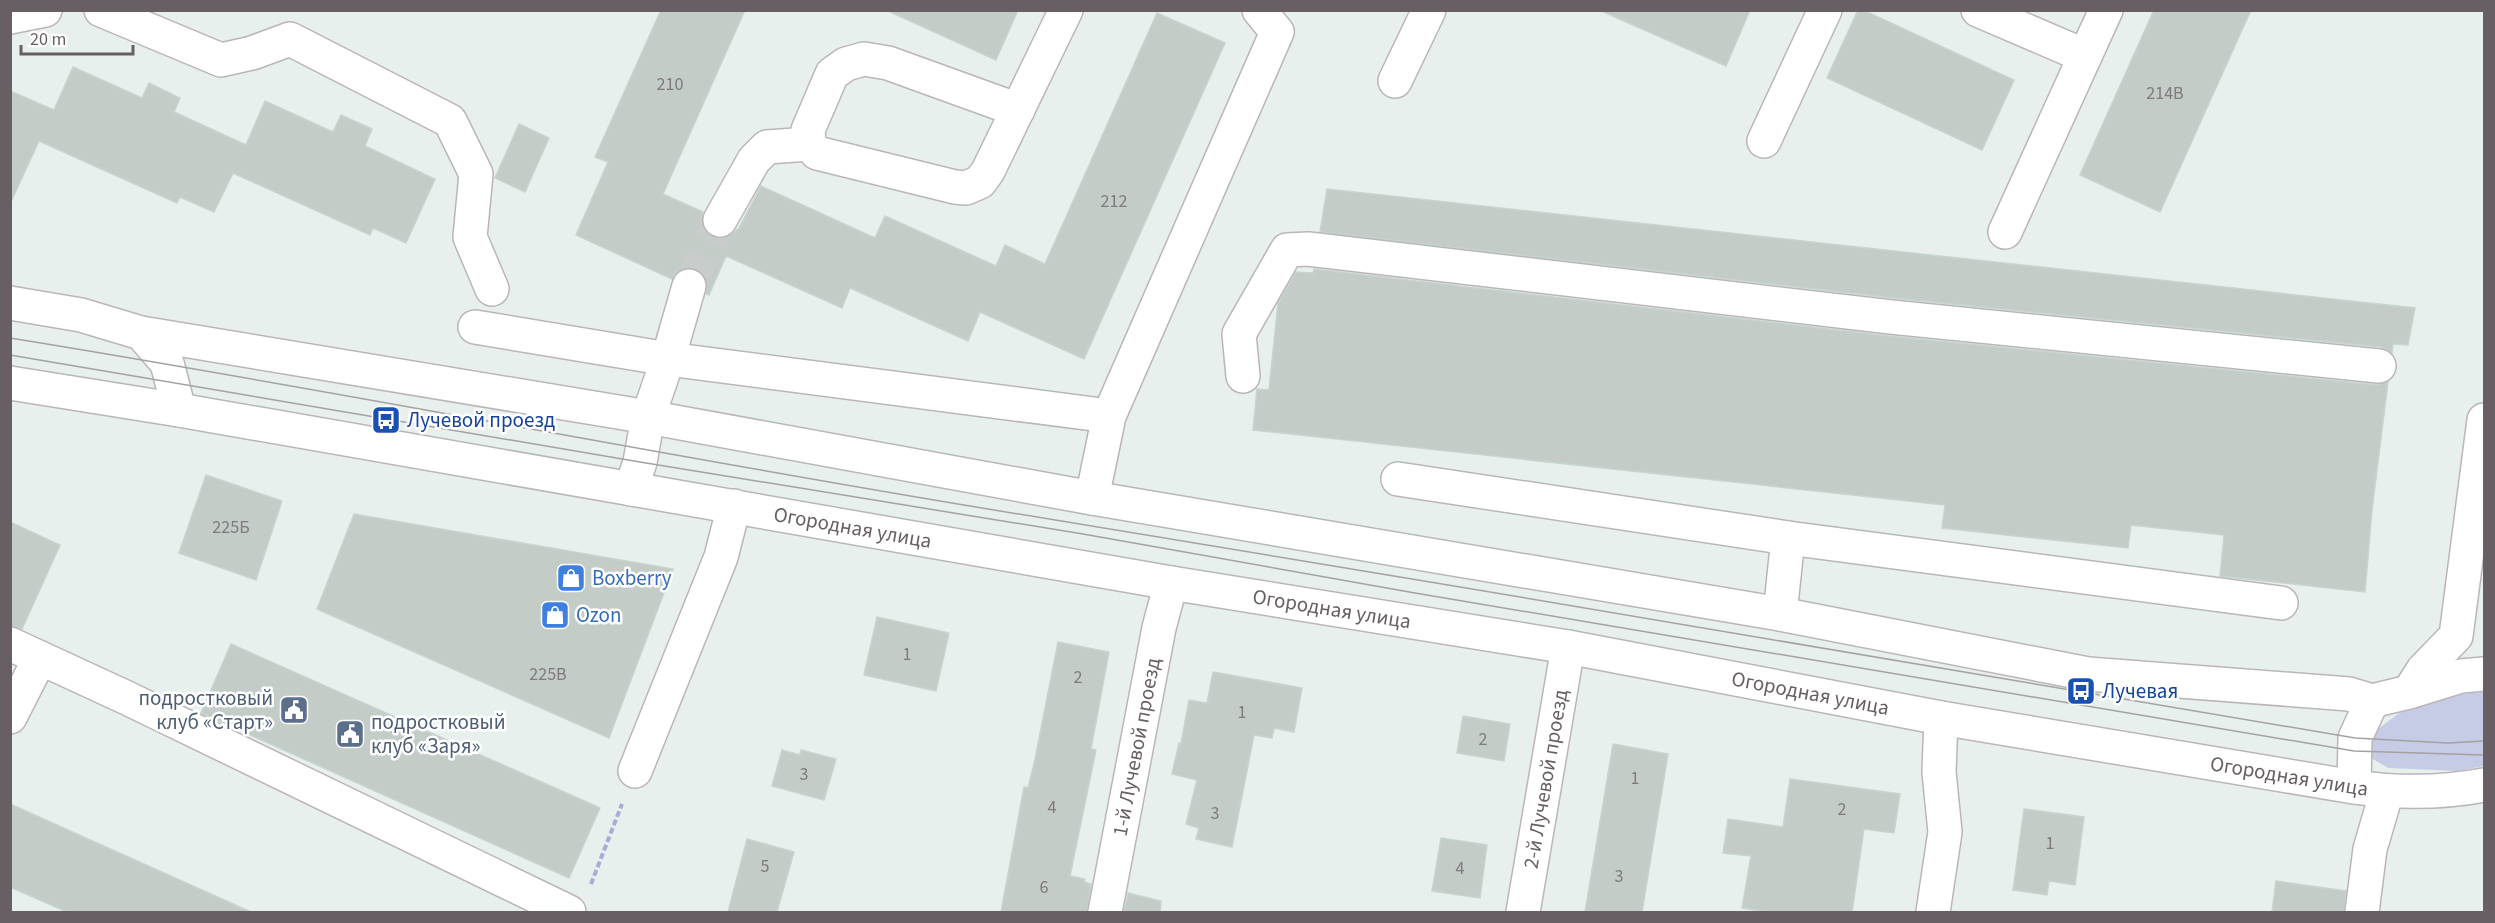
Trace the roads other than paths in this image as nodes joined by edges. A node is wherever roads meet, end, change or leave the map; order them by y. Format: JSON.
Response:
{"nodes":[{"id":1,"x":45,"y":10,"type":"edge"},
{"id":2,"x":101,"y":10,"type":"edge"},
{"id":3,"x":1066,"y":10,"type":"edge"},
{"id":4,"x":1258,"y":10,"type":"edge"},
{"id":5,"x":1430,"y":10,"type":"edge"},
{"id":6,"x":1825,"y":10,"type":"edge"},
{"id":7,"x":1978,"y":10,"type":"edge"},
{"id":8,"x":2106,"y":10,"type":"edge"},
{"id":9,"x":10,"y":17,"type":"edge"},
{"id":10,"x":2085,"y":56,"type":"junction"},
{"id":11,"x":1395,"y":81,"type":"dead end"},
{"id":12,"x":1018,"y":110,"type":"junction"},
{"id":13,"x":1764,"y":141,"type":"dead end"},
{"id":14,"x":809,"y":144,"type":"junction"},
{"id":15,"x":720,"y":220,"type":"tunnel mouth"},
{"id":16,"x":2005,"y":232,"type":"dead end"},
{"id":17,"x":689,"y":286,"type":"tunnel mouth"},
{"id":18,"x":492,"y":289,"type":"dead end"},
{"id":19,"x":10,"y":303,"type":"edge"},
{"id":20,"x":475,"y":327,"type":"dead end"},
{"id":21,"x":141,"y":333,"type":"junction"},
{"id":22,"x":669,"y":359,"type":"junction"},
{"id":23,"x":2379,"y":366,"type":"dead end"},
{"id":24,"x":1243,"y":376,"type":"dead end"},
{"id":25,"x":10,"y":383,"type":"edge"},
{"id":26,"x":179,"y":410,"type":"junction"},
{"id":27,"x":1109,"y":416,"type":"junction"},
{"id":28,"x":648,"y":417,"type":"junction"},
{"id":29,"x":2484,"y":420,"type":"edge"},
{"id":30,"x":1398,"y":479,"type":"dead end"},
{"id":31,"x":631,"y":489,"type":"junction"},
{"id":32,"x":2480,"y":489,"type":"edge"},
{"id":33,"x":1092,"y":498,"type":"junction"},
{"id":34,"x":734,"y":506,"type":"junction"},
{"id":35,"x":1788,"y":538,"type":"junction"},
{"id":36,"x":1171,"y":583,"type":"junction"},
{"id":37,"x":2281,"y":603,"type":"dead end"},
{"id":38,"x":1780,"y":614,"type":"junction"},
{"id":39,"x":10,"y":644,"type":"edge"},
{"id":40,"x":1568,"y":646,"type":"junction"},
{"id":41,"x":40,"y":658,"type":"junction"},
{"id":42,"x":2484,"y":674,"type":"edge"},
{"id":43,"x":2409,"y":692,"type":"junction"},
{"id":44,"x":2372,"y":701,"type":"junction"},
{"id":45,"x":10,"y":717,"type":"edge"},
{"id":46,"x":1941,"y":718,"type":"junction"},
{"id":47,"x":635,"y":771,"type":"road end"},
{"id":48,"x":2484,"y":785,"type":"edge"},
{"id":49,"x":2354,"y":787,"type":"junction"},
{"id":50,"x":2387,"y":791,"type":"junction"},
{"id":51,"x":579,"y":902,"type":"edge"},
{"id":52,"x":1105,"y":912,"type":"edge"},
{"id":53,"x":1523,"y":912,"type":"edge"},
{"id":54,"x":1934,"y":912,"type":"edge"},
{"id":55,"x":2362,"y":912,"type":"edge"}],
"edges":[{"from":1,"to":9,"type":"street"},
{"from":2,"to":18,"type":"street"},
{"from":3,"to":12,"type":"street"},
{"from":4,"to":27,"type":"street"},
{"from":5,"to":11,"type":"street"},
{"from":6,"to":13,"type":"street"},
{"from":7,"to":10,"type":"street"},
{"from":8,"to":10,"type":"street"},
{"from":10,"to":16,"type":"street"},
{"from":12,"to":14,"type":"street"},
{"from":12,"to":14,"type":"street"},
{"from":14,"to":15,"type":"street"},
{"from":17,"to":22,"type":"street"},
{"from":19,"to":21,"type":"street"},
{"from":20,"to":22,"type":"street"},
{"from":21,"to":26,"type":"street"},
{"from":21,"to":28,"type":"street"},
{"from":22,"to":27,"type":"street"},
{"from":22,"to":28,"type":"street"},
{"from":23,"to":24,"type":"street"},
{"from":25,"to":26,"type":"street","name":"Огородная улица"},
{"from":26,"to":31,"type":"street","name":"Огородная улица"},
{"from":27,"to":33,"type":"street"},
{"from":28,"to":31,"type":"street"},
{"from":28,"to":33,"type":"street"},
{"from":29,"to":32,"type":"street"},
{"from":30,"to":35,"type":"street"},
{"from":31,"to":34,"type":"street","name":"Огородная улица"},
{"from":32,"to":43,"type":"street"},
{"from":33,"to":38,"type":"street"},
{"from":34,"to":36,"type":"street","name":"Огородная улица"},
{"from":34,"to":47,"type":"street"},
{"from":35,"to":37,"type":"street"},
{"from":35,"to":38,"type":"street"},
{"from":36,"to":40,"type":"street","name":"Огородная улица"},
{"from":36,"to":52,"type":"street","name":"1-й Лучевой проезд"},
{"from":38,"to":44,"type":"street"},
{"from":39,"to":41,"type":"street"},
{"from":40,"to":46,"type":"street","name":"Огородная улица"},
{"from":40,"to":53,"type":"street","name":"2-й Лучевой проезд"},
{"from":41,"to":45,"type":"street"},
{"from":41,"to":51,"type":"street"},
{"from":42,"to":43,"type":"street"},
{"from":43,"to":44,"type":"street"},
{"from":44,"to":49,"type":"street"},
{"from":46,"to":49,"type":"street","name":"Огородная улица"},
{"from":46,"to":54,"type":"street"},
{"from":48,"to":50,"type":"street","name":"Огородная улица"},
{"from":49,"to":50,"type":"street","name":"Огородная улица"},
{"from":50,"to":55,"type":"street"}]}
